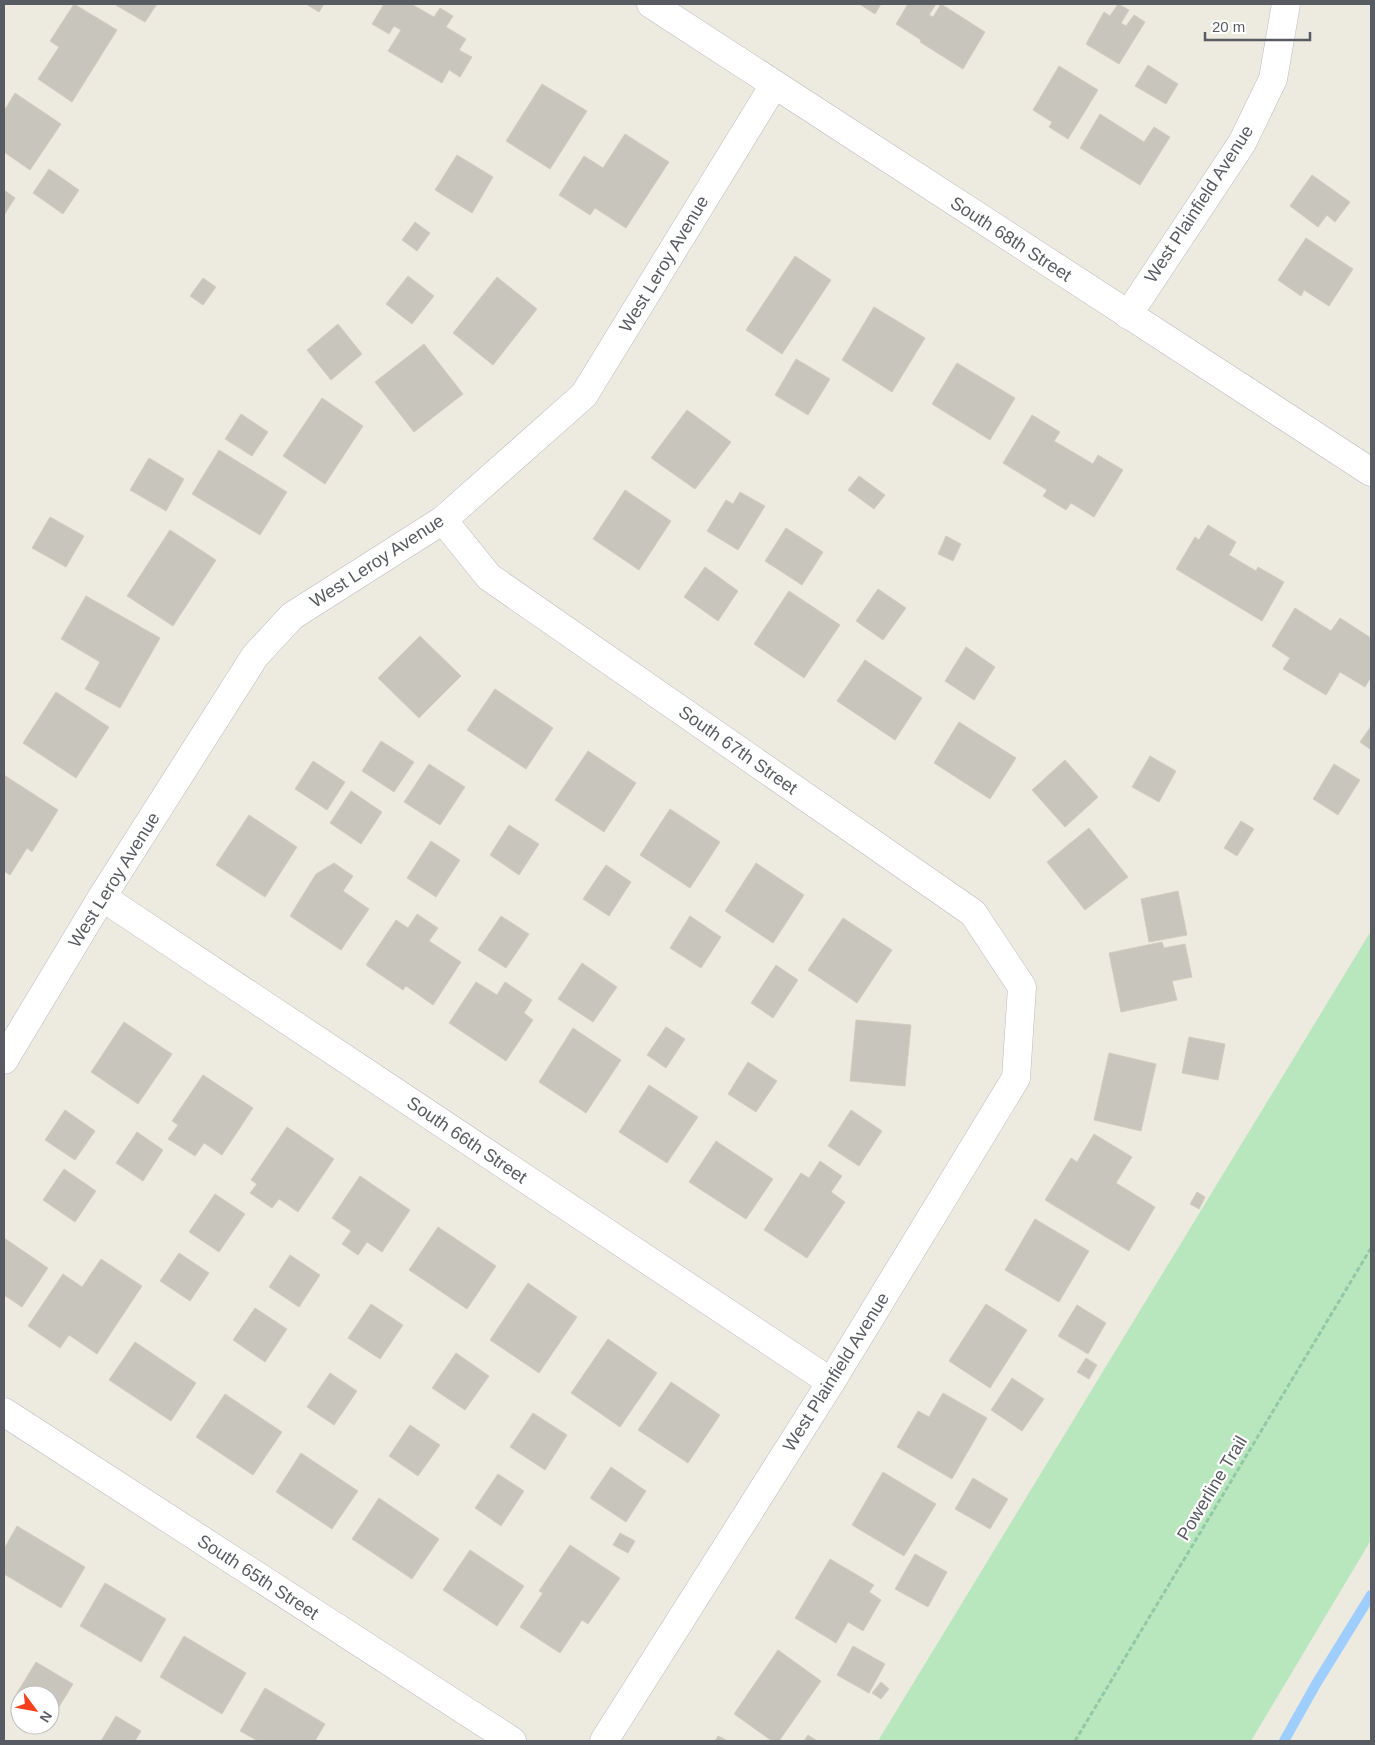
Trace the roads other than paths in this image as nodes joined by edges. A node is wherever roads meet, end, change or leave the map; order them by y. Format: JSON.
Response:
{"nodes":[{"id":1,"x":651,"y":4,"type":"edge"},
{"id":2,"x":1286,"y":4,"type":"edge"},
{"id":3,"x":774,"y":85,"type":"junction"},
{"id":4,"x":1128,"y":315,"type":"junction"},
{"id":5,"x":1371,"y":472,"type":"edge"},
{"id":6,"x":443,"y":520,"type":"junction"},
{"id":7,"x":102,"y":897,"type":"junction"},
{"id":8,"x":1022,"y":987,"type":"joint"},
{"id":9,"x":4,"y":1060,"type":"edge"},
{"id":10,"x":831,"y":1382,"type":"junction"},
{"id":11,"x":4,"y":1412,"type":"edge"},
{"id":12,"x":512,"y":1741,"type":"edge"},
{"id":13,"x":604,"y":1741,"type":"edge"}],
"edges":[{"from":1,"to":3,"type":"street","name":"South 68th Street"},
{"from":2,"to":4,"type":"street","name":"West Plainfield Avenue"},
{"from":3,"to":4,"type":"street","name":"South 68th Street"},
{"from":3,"to":6,"type":"street","name":"West Leroy Avenue"},
{"from":4,"to":5,"type":"street","name":"South 68th Street"},
{"from":6,"to":7,"type":"street","name":"West Leroy Avenue"},
{"from":6,"to":8,"type":"street","name":"South 67th Street"},
{"from":7,"to":9,"type":"street","name":"West Leroy Avenue"},
{"from":7,"to":10,"type":"street","name":"South 66th Street"},
{"from":8,"to":10,"type":"street","name":"West Plainfield Avenue"},
{"from":10,"to":13,"type":"street","name":"West Plainfield Avenue"},
{"from":11,"to":12,"type":"street","name":"South 65th Street"}]}
